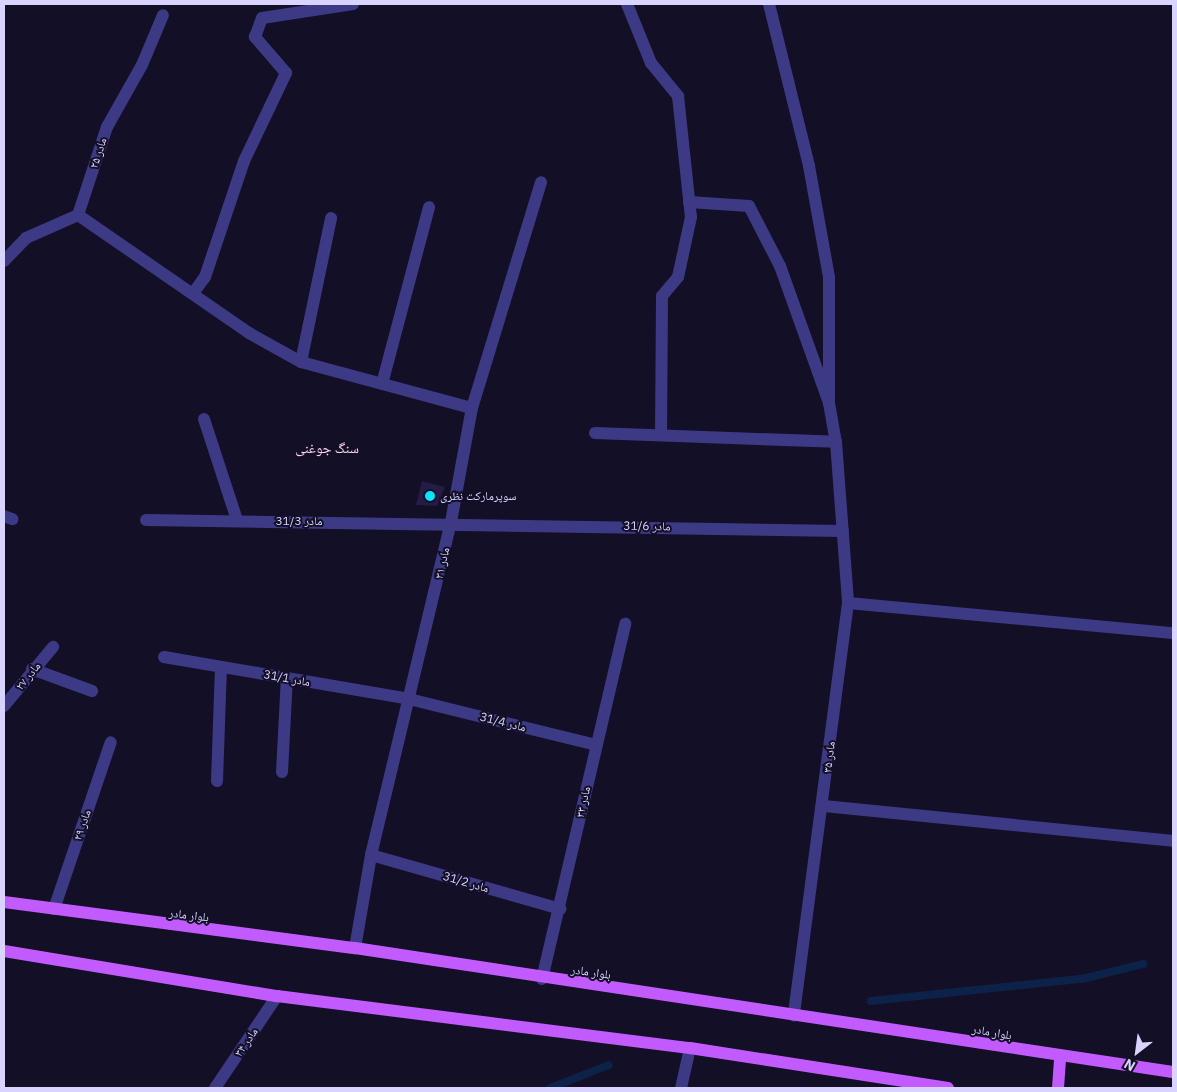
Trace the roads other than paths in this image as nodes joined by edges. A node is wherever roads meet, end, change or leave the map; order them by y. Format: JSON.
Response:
{"nodes":[{"id":1,"x":353,"y":4,"type":"edge"},
{"id":2,"x":627,"y":4,"type":"edge"},
{"id":3,"x":769,"y":4,"type":"edge"},
{"id":4,"x":163,"y":15,"type":"dead end"},
{"id":5,"x":541,"y":182,"type":"dead end"},
{"id":6,"x":689,"y":202,"type":"junction"},
{"id":7,"x":429,"y":207,"type":"dead end"},
{"id":8,"x":78,"y":214,"type":"junction"},
{"id":9,"x":331,"y":218,"type":"dead end"},
{"id":10,"x":4,"y":261,"type":"edge"},
{"id":11,"x":194,"y":292,"type":"junction"},
{"id":12,"x":301,"y":362,"type":"junction"},
{"id":13,"x":382,"y":384,"type":"junction"},
{"id":14,"x":830,"y":403,"type":"junction"},
{"id":15,"x":472,"y":408,"type":"junction"},
{"id":16,"x":204,"y":419,"type":"dead end"},
{"id":17,"x":595,"y":433,"type":"dead end"},
{"id":18,"x":661,"y":434,"type":"junction"},
{"id":19,"x":836,"y":442,"type":"junction"},
{"id":20,"x":146,"y":520,"type":"dead end"},
{"id":21,"x":237,"y":520,"type":"junction"},
{"id":22,"x":451,"y":522,"type":"junction"},
{"id":23,"x":843,"y":531,"type":"junction"},
{"id":24,"x":848,"y":603,"type":"junction"},
{"id":25,"x":625,"y":624,"type":"dead end"},
{"id":26,"x":1173,"y":633,"type":"edge"},
{"id":27,"x":53,"y":646,"type":"dead end"},
{"id":28,"x":164,"y":657,"type":"dead end"},
{"id":29,"x":221,"y":667,"type":"junction"},
{"id":30,"x":32,"y":669,"type":"junction"},
{"id":31,"x":287,"y":678,"type":"junction"},
{"id":32,"x":92,"y":691,"type":"dead end"},
{"id":33,"x":410,"y":699,"type":"junction"},
{"id":34,"x":4,"y":706,"type":"edge"},
{"id":35,"x":111,"y":742,"type":"dead end"},
{"id":36,"x":596,"y":745,"type":"junction"},
{"id":37,"x":282,"y":772,"type":"dead end"},
{"id":38,"x":217,"y":781,"type":"dead end"},
{"id":39,"x":824,"y":806,"type":"junction"},
{"id":40,"x":1173,"y":841,"type":"edge"},
{"id":41,"x":372,"y":855,"type":"junction"},
{"id":42,"x":4,"y":902,"type":"edge"},
{"id":43,"x":54,"y":908,"type":"junction"},
{"id":44,"x":560,"y":909,"type":"junction"},
{"id":45,"x":355,"y":948,"type":"junction"},
{"id":46,"x":4,"y":951,"type":"edge"},
{"id":47,"x":542,"y":979,"type":"junction"},
{"id":48,"x":277,"y":996,"type":"junction"},
{"id":49,"x":794,"y":1014,"type":"junction"},
{"id":50,"x":690,"y":1048,"type":"junction"},
{"id":51,"x":1060,"y":1058,"type":"junction"},
{"id":52,"x":1173,"y":1072,"type":"edge"},
{"id":53,"x":215,"y":1088,"type":"edge"},
{"id":54,"x":681,"y":1088,"type":"edge"},
{"id":55,"x":948,"y":1088,"type":"edge"},
{"id":56,"x":1058,"y":1088,"type":"edge"}],
"edges":[{"from":1,"to":11,"type":"street"},
{"from":2,"to":6,"type":"street"},
{"from":3,"to":14,"type":"street"},
{"from":4,"to":8,"type":"street","name":"مادر ۲۵"},
{"from":5,"to":15,"type":"street","name":"مادر ۳۱"},
{"from":6,"to":14,"type":"street"},
{"from":6,"to":18,"type":"street"},
{"from":7,"to":13,"type":"street"},
{"from":8,"to":10,"type":"street"},
{"from":8,"to":11,"type":"street"},
{"from":9,"to":12,"type":"street"},
{"from":11,"to":12,"type":"street"},
{"from":12,"to":13,"type":"street"},
{"from":13,"to":15,"type":"street"},
{"from":14,"to":19,"type":"street","name":"مادر ۳۵"},
{"from":15,"to":22,"type":"street","name":"مادر ۳۱"},
{"from":16,"to":21,"type":"street"},
{"from":17,"to":18,"type":"street"},
{"from":18,"to":19,"type":"street"},
{"from":19,"to":23,"type":"street","name":"مادر ۳۵"},
{"from":20,"to":21,"type":"street","name":"مادر 31/3"},
{"from":21,"to":22,"type":"street","name":"مادر 31/3"},
{"from":22,"to":23,"type":"street","name":"مادر 31/6"},
{"from":22,"to":33,"type":"street","name":"مادر ۳۱"},
{"from":23,"to":24,"type":"street","name":"مادر ۳۵"},
{"from":24,"to":26,"type":"street"},
{"from":24,"to":39,"type":"street","name":"مادر ۳۵"},
{"from":25,"to":36,"type":"street","name":"مادر ۳۳"},
{"from":27,"to":30,"type":"street","name":"مادر ۲۷"},
{"from":28,"to":29,"type":"street","name":"مادر 31/1"},
{"from":29,"to":31,"type":"street","name":"مادر 31/1"},
{"from":29,"to":38,"type":"street"},
{"from":30,"to":32,"type":"street"},
{"from":30,"to":34,"type":"street","name":"مادر ۲۷"},
{"from":31,"to":33,"type":"street","name":"مادر 31/1"},
{"from":31,"to":37,"type":"street"},
{"from":33,"to":36,"type":"street","name":"مادر 31/4"},
{"from":33,"to":41,"type":"street","name":"مادر ۳۱"},
{"from":35,"to":43,"type":"street","name":"مادر ۲۹"},
{"from":36,"to":44,"type":"street","name":"مادر ۳۳"},
{"from":39,"to":40,"type":"street"},
{"from":39,"to":49,"type":"street","name":"مادر ۳۵"},
{"from":41,"to":44,"type":"street","name":"مادر 31/2"},
{"from":41,"to":45,"type":"street","name":"مادر ۳۱"},
{"from":42,"to":43,"type":"main road","name":"بلوار مادر"},
{"from":43,"to":45,"type":"main road","name":"بلوار مادر"},
{"from":44,"to":47,"type":"street","name":"مادر ۳۳"},
{"from":45,"to":47,"type":"main road","name":"بلوار مادر"},
{"from":46,"to":48,"type":"main road"},
{"from":47,"to":49,"type":"main road","name":"بلوار مادر"},
{"from":48,"to":50,"type":"main road"},
{"from":48,"to":53,"type":"street","name":"مادر ۳۴"},
{"from":49,"to":51,"type":"main road","name":"بلوار مادر"},
{"from":50,"to":54,"type":"street"},
{"from":50,"to":55,"type":"main road"},
{"from":51,"to":52,"type":"main road","name":"بلوار مادر"},
{"from":51,"to":56,"type":"main road"}]}
